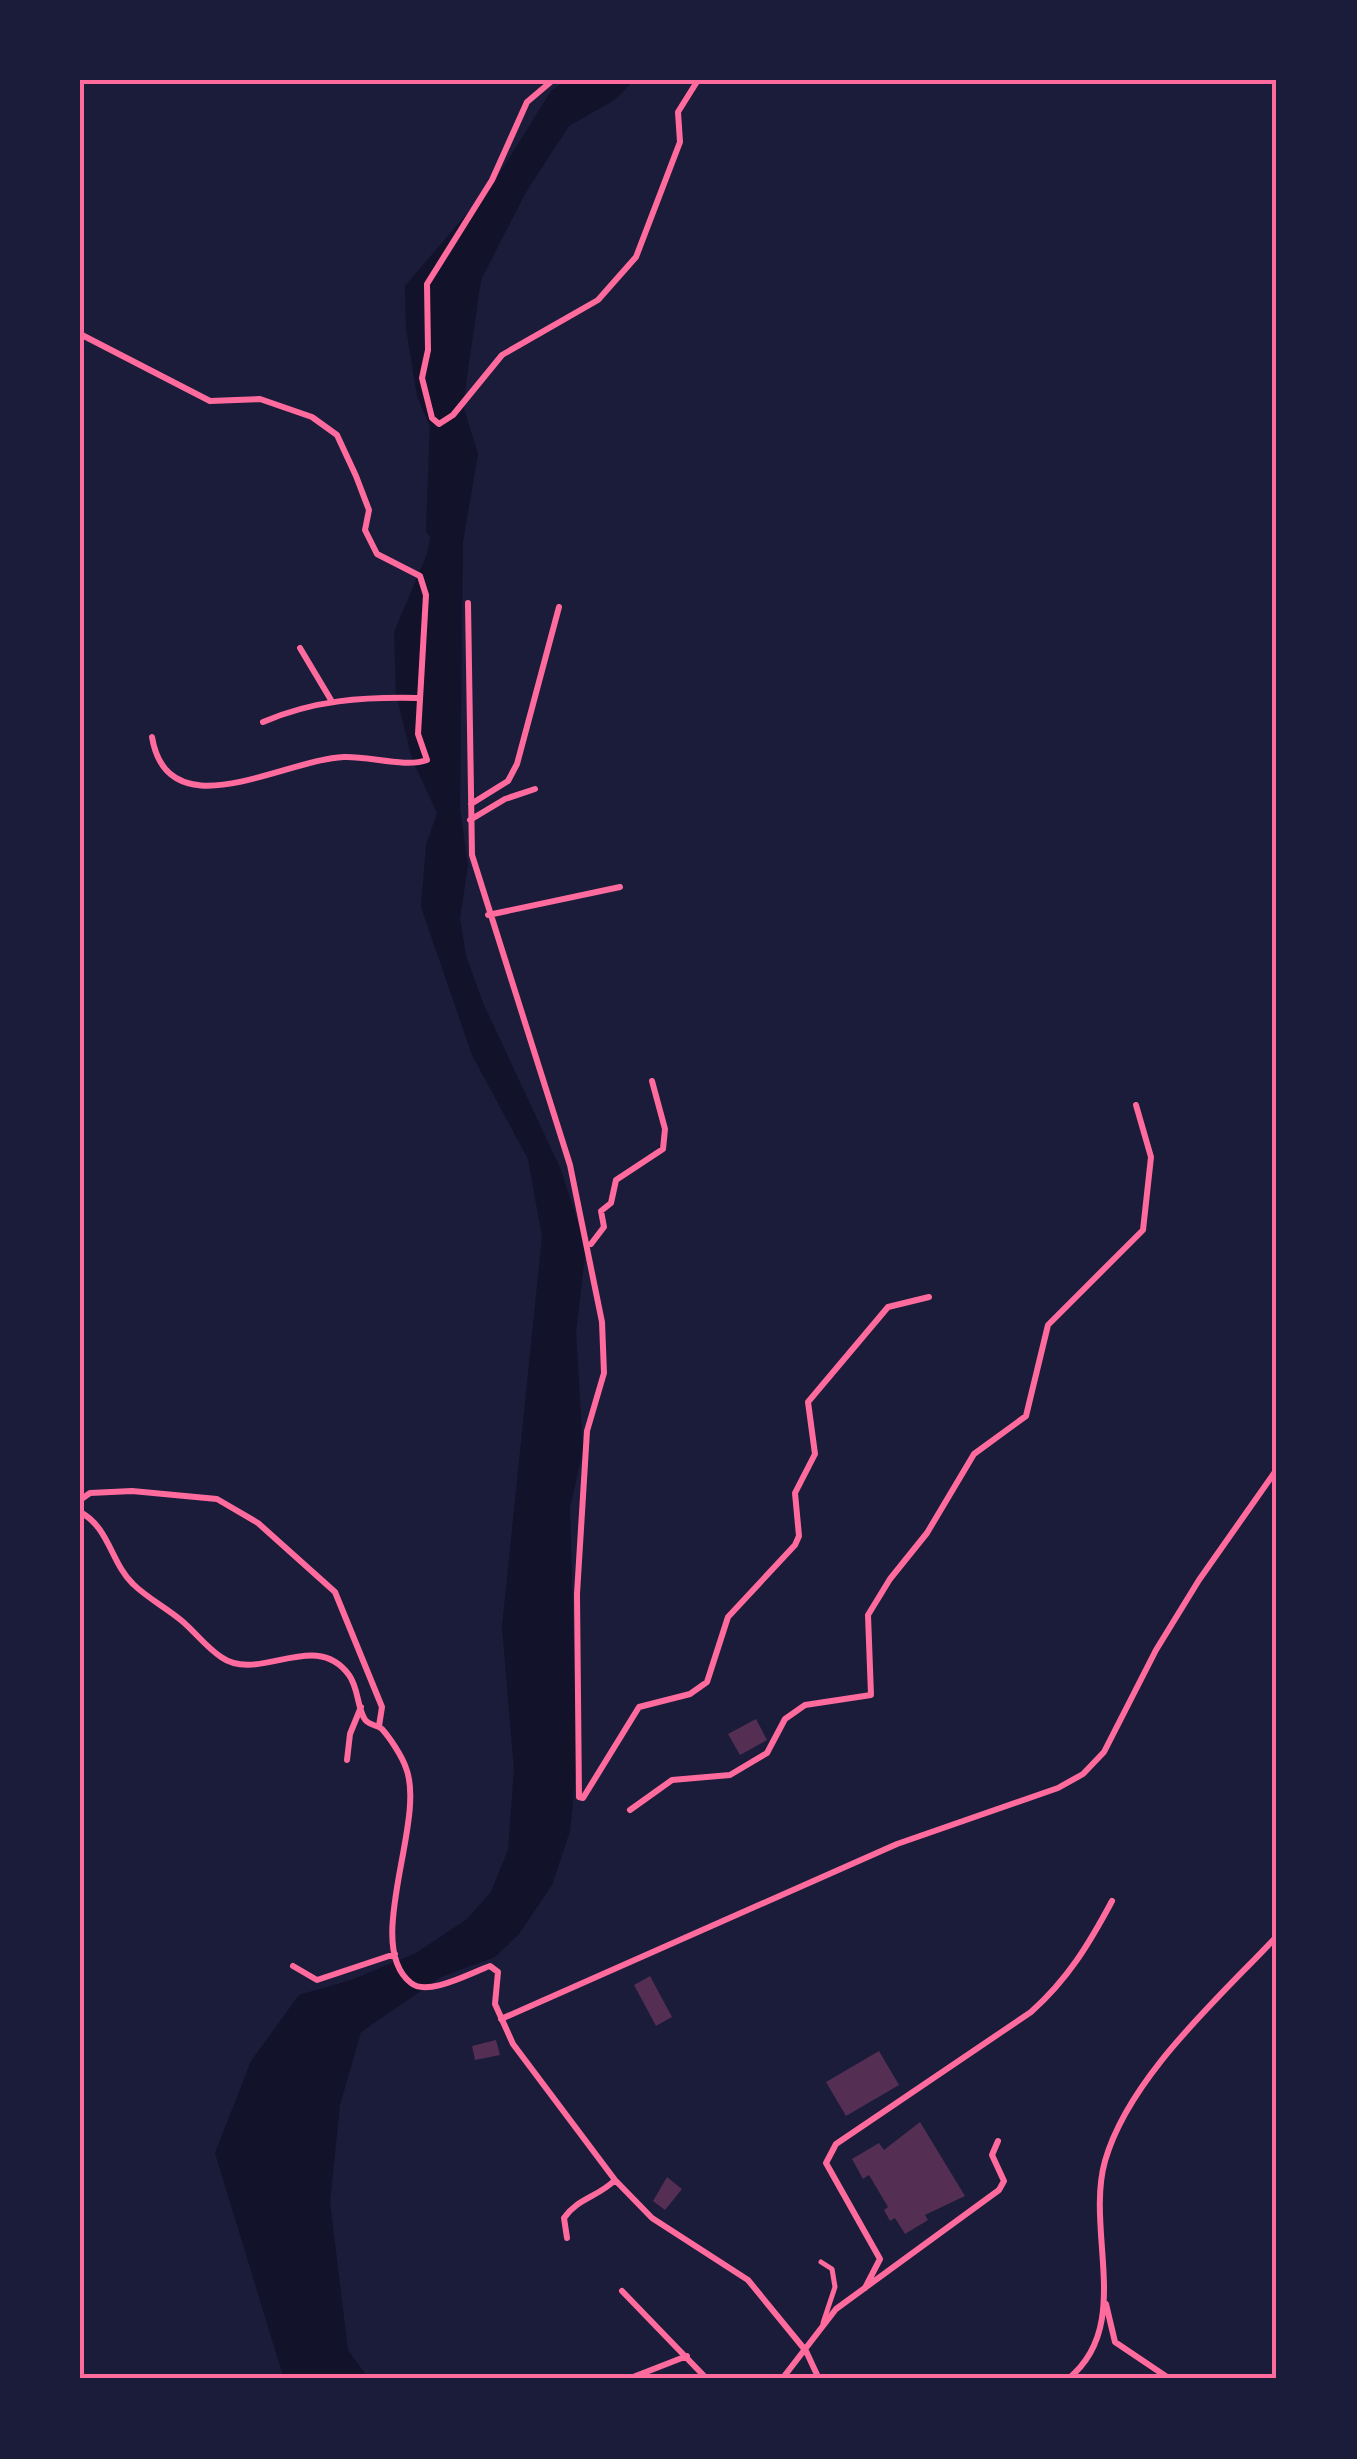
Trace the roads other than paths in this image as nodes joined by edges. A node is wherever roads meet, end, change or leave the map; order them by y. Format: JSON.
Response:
{"nodes":[{"id":1,"x":554,"y":80,"type":"edge"},
{"id":2,"x":698,"y":80,"type":"edge"},
{"id":3,"x":80,"y":334,"type":"edge"},
{"id":4,"x":468,"y":603,"type":"dead end"},
{"id":5,"x":559,"y":606,"type":"dead end"},
{"id":6,"x":300,"y":648,"type":"dead end"},
{"id":7,"x":417,"y":698,"type":"junction"},
{"id":8,"x":332,"y":701,"type":"junction"},
{"id":9,"x":263,"y":722,"type":"dead end"},
{"id":10,"x":152,"y":737,"type":"dead end"},
{"id":11,"x":535,"y":789,"type":"dead end"},
{"id":12,"x":470,"y":804,"type":"junction"},
{"id":13,"x":470,"y":821,"type":"junction"},
{"id":14,"x":620,"y":887,"type":"dead end"},
{"id":15,"x":488,"y":915,"type":"junction"},
{"id":16,"x":652,"y":1081,"type":"dead end"},
{"id":17,"x":1136,"y":1106,"type":"dead end"},
{"id":18,"x":590,"y":1245,"type":"junction"},
{"id":19,"x":929,"y":1297,"type":"dead end"},
{"id":20,"x":1277,"y":1468,"type":"edge"},
{"id":21,"x":80,"y":1500,"type":"edge"},
{"id":22,"x":80,"y":1512,"type":"edge"},
{"id":23,"x":361,"y":1706,"type":"junction"},
{"id":24,"x":379,"y":1726,"type":"junction"},
{"id":25,"x":348,"y":1760,"type":"dead end"},
{"id":26,"x":630,"y":1810,"type":"dead end"},
{"id":27,"x":1112,"y":1901,"type":"dead end"},
{"id":28,"x":1277,"y":1936,"type":"edge"},
{"id":29,"x":395,"y":1954,"type":"junction"},
{"id":30,"x":293,"y":1966,"type":"dead end"},
{"id":31,"x":501,"y":2019,"type":"junction"},
{"id":32,"x":998,"y":2141,"type":"dead end"},
{"id":33,"x":615,"y":2180,"type":"junction"},
{"id":34,"x":567,"y":2238,"type":"dead end"},
{"id":35,"x":821,"y":2262,"type":"dead end"},
{"id":36,"x":865,"y":2288,"type":"junction"},
{"id":37,"x":622,"y":2291,"type":"dead end"},
{"id":38,"x":1105,"y":2298,"type":"junction"},
{"id":39,"x":822,"y":2326,"type":"junction"},
{"id":40,"x":806,"y":2351,"type":"junction"},
{"id":41,"x":686,"y":2356,"type":"junction"},
{"id":42,"x":628,"y":2379,"type":"edge"},
{"id":43,"x":707,"y":2379,"type":"edge"},
{"id":44,"x":782,"y":2379,"type":"edge"},
{"id":45,"x":819,"y":2379,"type":"edge"},
{"id":46,"x":1068,"y":2379,"type":"edge"},
{"id":47,"x":1170,"y":2379,"type":"edge"}],
"edges":[{"from":1,"to":2,"type":"street"},
{"from":3,"to":7,"type":"street"},
{"from":4,"to":12,"type":"street"},
{"from":5,"to":12,"type":"street"},
{"from":6,"to":8,"type":"street"},
{"from":7,"to":8,"type":"street"},
{"from":7,"to":10,"type":"street"},
{"from":8,"to":9,"type":"street"},
{"from":11,"to":13,"type":"street"},
{"from":12,"to":13,"type":"street"},
{"from":13,"to":15,"type":"street"},
{"from":14,"to":15,"type":"street"},
{"from":15,"to":18,"type":"street"},
{"from":16,"to":18,"type":"street"},
{"from":17,"to":26,"type":"street"},
{"from":18,"to":19,"type":"street"},
{"from":20,"to":31,"type":"street"},
{"from":21,"to":24,"type":"street"},
{"from":22,"to":23,"type":"street"},
{"from":23,"to":24,"type":"street"},
{"from":23,"to":25,"type":"street"},
{"from":24,"to":29,"type":"street"},
{"from":27,"to":36,"type":"street"},
{"from":28,"to":38,"type":"street"},
{"from":29,"to":30,"type":"street"},
{"from":29,"to":31,"type":"street"},
{"from":31,"to":33,"type":"street"},
{"from":32,"to":36,"type":"street"},
{"from":33,"to":34,"type":"street"},
{"from":33,"to":40,"type":"street"},
{"from":35,"to":39,"type":"street"},
{"from":36,"to":39,"type":"street"},
{"from":37,"to":41,"type":"street"},
{"from":38,"to":46,"type":"street"},
{"from":38,"to":47,"type":"street"},
{"from":39,"to":40,"type":"street"},
{"from":40,"to":44,"type":"street"},
{"from":40,"to":45,"type":"street"},
{"from":41,"to":42,"type":"street"},
{"from":41,"to":43,"type":"street"}]}
